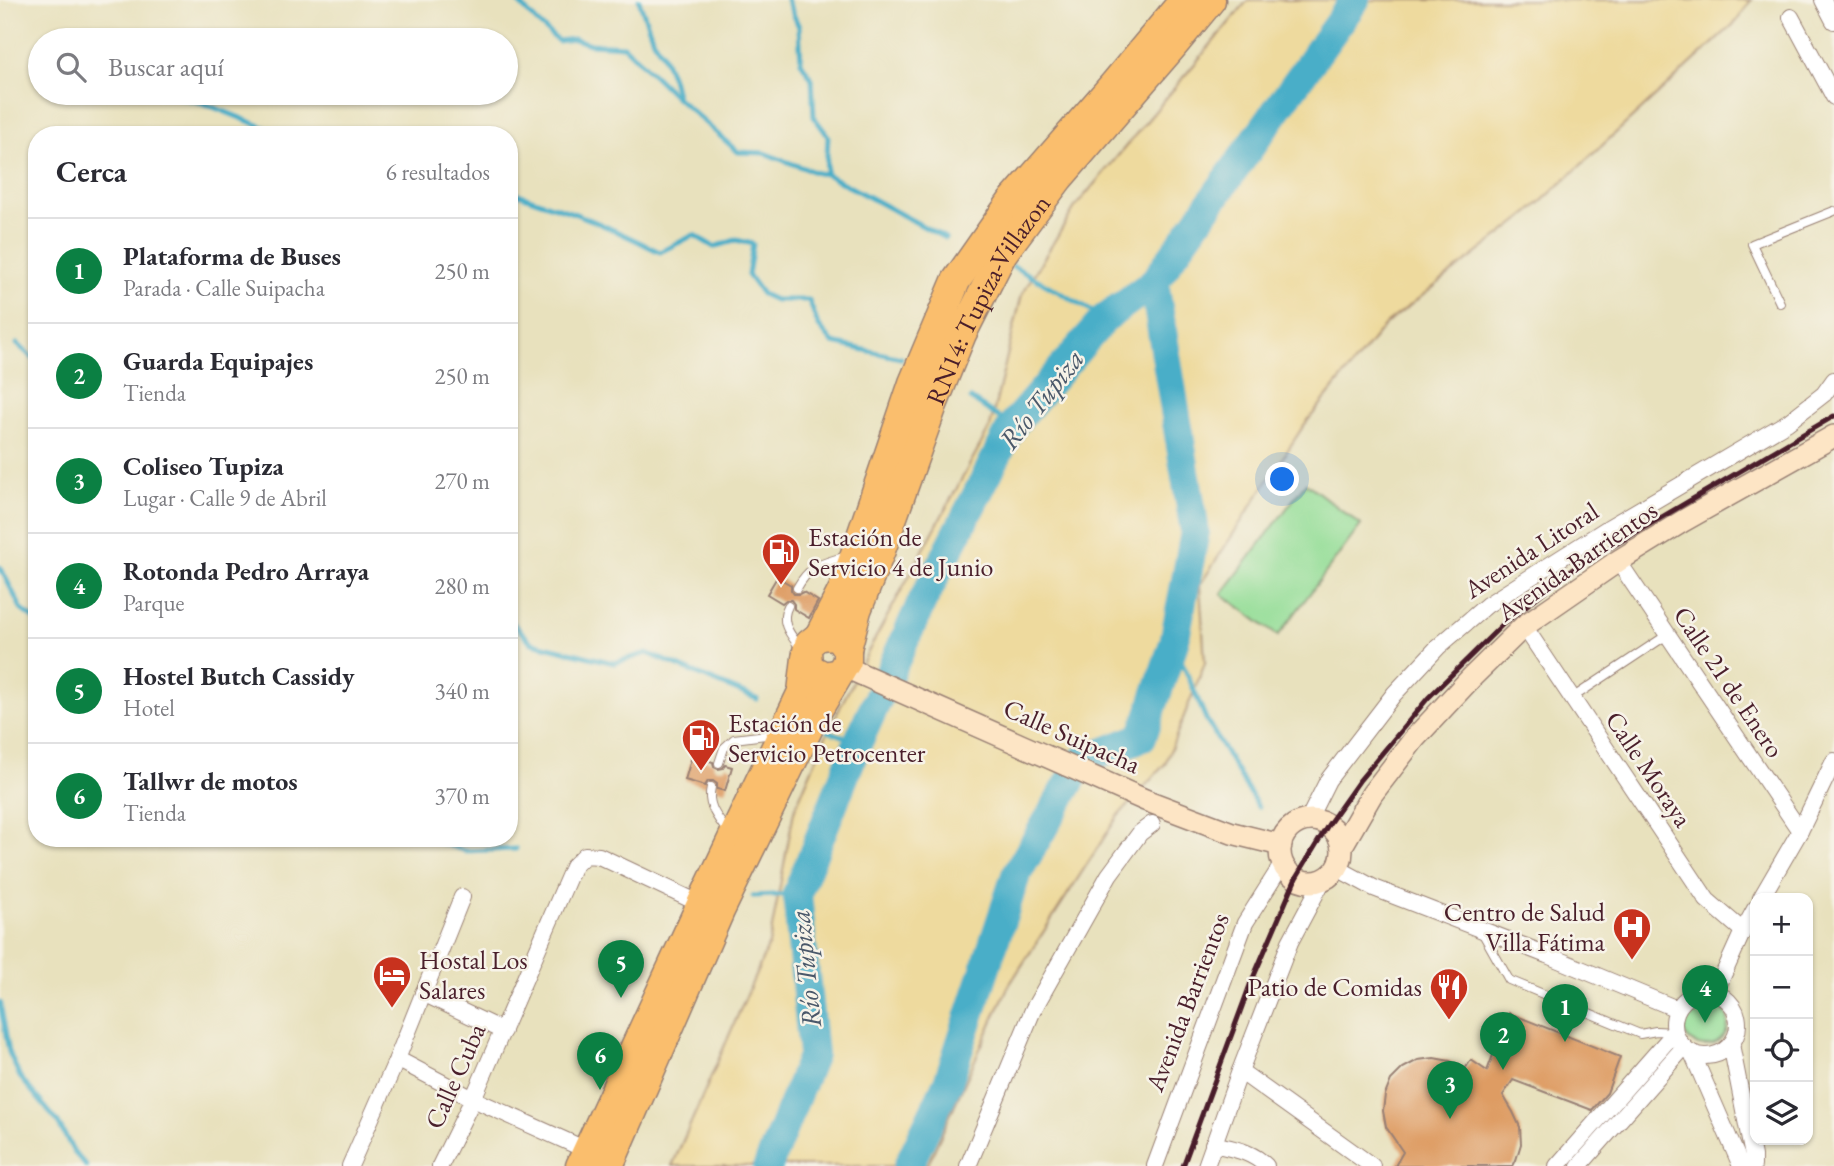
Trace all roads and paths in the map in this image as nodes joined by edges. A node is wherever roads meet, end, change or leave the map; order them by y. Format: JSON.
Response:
{"nodes":[{"id":1,"x":1184,"y":0,"type":"edge"},
{"id":2,"x":1211,"y":0,"type":"edge"},
{"id":3,"x":1823,"y":0,"type":"edge"},
{"id":4,"x":1791,"y":17,"type":"dead end"},
{"id":5,"x":1834,"y":21,"type":"edge"},
{"id":6,"x":1834,"y":97,"type":"edge"},
{"id":7,"x":1834,"y":211,"type":"edge"},
{"id":8,"x":1014,"y":218,"type":"junction"},
{"id":9,"x":1780,"y":303,"type":"dead end"},
{"id":10,"x":948,"y":334,"type":"junction"},
{"id":11,"x":1834,"y":380,"type":"edge"},
{"id":12,"x":1834,"y":436,"type":"edge"},
{"id":13,"x":855,"y":553,"type":"junction"},
{"id":14,"x":1618,"y":561,"type":"junction"},
{"id":15,"x":796,"y":588,"type":"dead end"},
{"id":16,"x":788,"y":606,"type":"dead end"},
{"id":17,"x":1524,"y":626,"type":"junction"},
{"id":18,"x":1667,"y":635,"type":"junction"},
{"id":19,"x":813,"y":647,"type":"junction"},
{"id":20,"x":844,"y":663,"type":"junction"},
{"id":21,"x":1572,"y":698,"type":"junction"},
{"id":22,"x":784,"y":733,"type":"junction"},
{"id":23,"x":1834,"y":761,"type":"edge"},
{"id":24,"x":719,"y":763,"type":"dead end"},
{"id":25,"x":710,"y":788,"type":"dead end"},
{"id":26,"x":1308,"y":820,"type":"junction"},
{"id":27,"x":1152,"y":824,"type":"dead end"},
{"id":28,"x":1800,"y":831,"type":"junction"},
{"id":29,"x":732,"y":838,"type":"junction"},
{"id":30,"x":1342,"y":846,"type":"junction"},
{"id":31,"x":1282,"y":854,"type":"junction"},
{"id":32,"x":1330,"y":874,"type":"junction"},
{"id":33,"x":1764,"y":893,"type":"edge"},
{"id":34,"x":462,"y":897,"type":"dead end"},
{"id":35,"x":710,"y":908,"type":"junction"},
{"id":36,"x":1750,"y":917,"type":"edge"},
{"id":37,"x":1481,"y":929,"type":"junction"},
{"id":38,"x":1742,"y":931,"type":"junction"},
{"id":39,"x":423,"y":993,"type":"junction"},
{"id":40,"x":1714,"y":993,"type":"junction"},
{"id":41,"x":1677,"y":1009,"type":"junction"},
{"id":42,"x":503,"y":1031,"type":"junction"},
{"id":43,"x":1675,"y":1032,"type":"junction"},
{"id":44,"x":1731,"y":1044,"type":"junction"},
{"id":45,"x":1688,"y":1050,"type":"junction"},
{"id":46,"x":397,"y":1059,"type":"junction"},
{"id":47,"x":1240,"y":1071,"type":"junction"},
{"id":48,"x":473,"y":1099,"type":"junction"},
{"id":49,"x":1213,"y":1144,"type":"junction"},
{"id":50,"x":597,"y":1161,"type":"edge"},
{"id":51,"x":350,"y":1166,"type":"edge"},
{"id":52,"x":440,"y":1166,"type":"edge"},
{"id":53,"x":968,"y":1166,"type":"edge"},
{"id":54,"x":1155,"y":1166,"type":"edge"},
{"id":55,"x":1206,"y":1166,"type":"edge"},
{"id":56,"x":1266,"y":1166,"type":"edge"},
{"id":57,"x":1372,"y":1166,"type":"edge"},
{"id":58,"x":1557,"y":1166,"type":"edge"},
{"id":59,"x":1579,"y":1166,"type":"edge"},
{"id":60,"x":1741,"y":1166,"type":"edge"},
{"id":61,"x":1753,"y":1166,"type":"edge"}],
"edges":[{"from":1,"to":8,"type":"highway","name":"RN14: Tupiza-Villazon"},
{"from":2,"to":8,"type":"highway","name":"RN14: Tupiza-Villazon"},
{"from":3,"to":5,"type":"street"},
{"from":4,"to":6,"type":"street"},
{"from":7,"to":9,"type":"lane"},
{"from":8,"to":10,"type":"highway","name":"RN14: Tupiza-Villazon"},
{"from":10,"to":13,"type":"highway","name":"RN14: Tupiza-Villazon"},
{"from":10,"to":20,"type":"highway","name":"RN14: Tupiza-Villazon"},
{"from":11,"to":26,"type":"street","name":"Avenida Litoral"},
{"from":12,"to":14,"type":"street","name":"Avenida Barrientos"},
{"from":13,"to":15,"type":"lane"},
{"from":13,"to":19,"type":"highway","name":"RN14: Tupiza-Villazon"},
{"from":14,"to":17,"type":"street","name":"Avenida Barrientos"},
{"from":14,"to":18,"type":"street","name":"Calle 21 de Enero"},
{"from":16,"to":19,"type":"lane"},
{"from":17,"to":21,"type":"street","name":"Calle Moraya"},
{"from":17,"to":30,"type":"street","name":"Avenida Barrientos"},
{"from":18,"to":21,"type":"lane"},
{"from":18,"to":28,"type":"street","name":"Calle 21 de Enero"},
{"from":19,"to":20,"type":"highway"},
{"from":19,"to":20,"type":"highway"},
{"from":19,"to":22,"type":"highway","name":"RN14: Tupiza-Villazon"},
{"from":20,"to":31,"type":"street","name":"Calle Suipacha"},
{"from":20,"to":35,"type":"highway","name":"RN14: Tupiza-Villazon"},
{"from":21,"to":38,"type":"street","name":"Calle Moraya"},
{"from":22,"to":24,"type":"lane"},
{"from":22,"to":29,"type":"highway","name":"RN14: Tupiza-Villazon"},
{"from":23,"to":28,"type":"street"},
{"from":25,"to":29,"type":"lane"},
{"from":26,"to":30,"type":"street"},
{"from":26,"to":31,"type":"street"},
{"from":27,"to":53,"type":"street"},
{"from":28,"to":33,"type":"street"},
{"from":29,"to":35,"type":"highway","name":"RN14: Tupiza-Villazon"},
{"from":30,"to":32,"type":"street"},
{"from":31,"to":32,"type":"street"},
{"from":31,"to":54,"type":"street","name":"Avenida Barrientos"},
{"from":32,"to":37,"type":"street"},
{"from":32,"to":47,"type":"street"},
{"from":34,"to":39,"type":"street"},
{"from":35,"to":42,"type":"street","name":"Calle Cuba"},
{"from":35,"to":50,"type":"highway"},
{"from":36,"to":38,"type":"street"},
{"from":37,"to":41,"type":"street"},
{"from":37,"to":43,"type":"lane"},
{"from":38,"to":40,"type":"street"},
{"from":39,"to":42,"type":"street"},
{"from":39,"to":46,"type":"street"},
{"from":40,"to":41,"type":"street"},
{"from":40,"to":44,"type":"street"},
{"from":41,"to":43,"type":"street"},
{"from":42,"to":48,"type":"street","name":"Calle Cuba"},
{"from":43,"to":45,"type":"street"},
{"from":43,"to":58,"type":"street"},
{"from":44,"to":45,"type":"street"},
{"from":44,"to":61,"type":"street"},
{"from":45,"to":59,"type":"street"},
{"from":45,"to":60,"type":"street"},
{"from":46,"to":48,"type":"street"},
{"from":46,"to":51,"type":"street"},
{"from":47,"to":49,"type":"street"},
{"from":47,"to":57,"type":"street"},
{"from":48,"to":50,"type":"street"},
{"from":48,"to":52,"type":"street","name":"Calle Cuba"},
{"from":49,"to":55,"type":"street"},
{"from":49,"to":56,"type":"street"}]}
